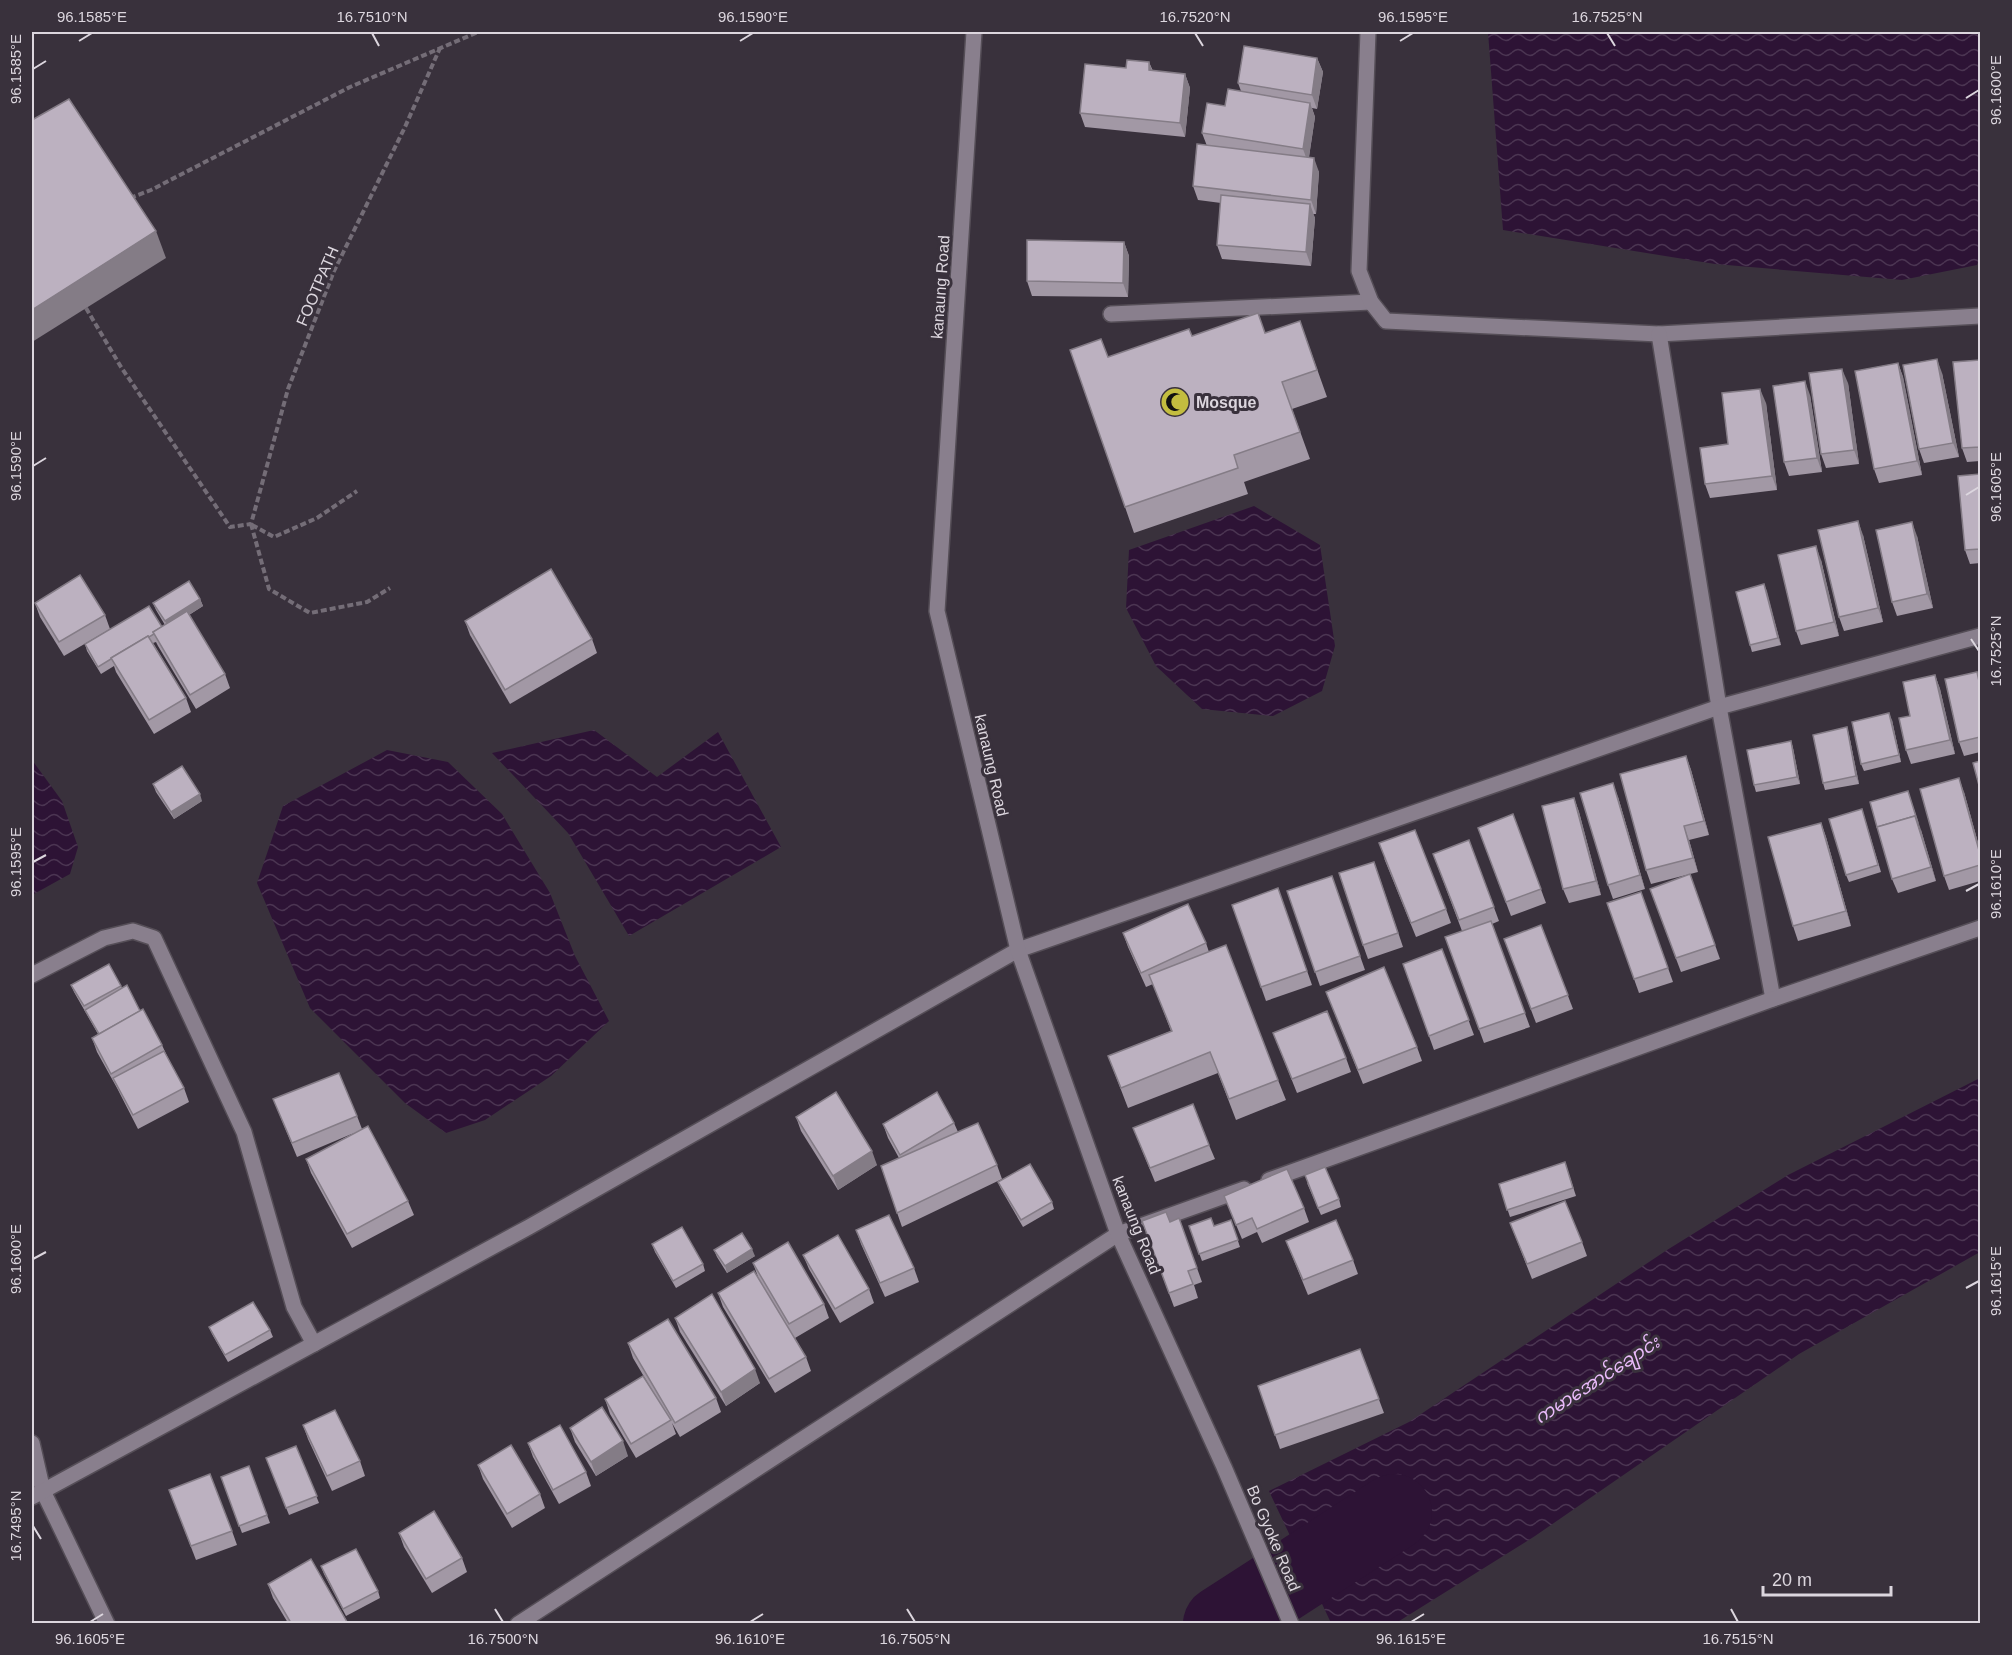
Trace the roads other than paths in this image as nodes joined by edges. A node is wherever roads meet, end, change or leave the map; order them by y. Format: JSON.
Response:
{"nodes":[{"id":1,"x":974,"y":32,"type":"edge"},
{"id":2,"x":1368,"y":32,"type":"edge"},
{"id":3,"x":1371,"y":302,"type":"junction"},
{"id":4,"x":1111,"y":314,"type":"dead end"},
{"id":5,"x":1980,"y":316,"type":"edge"},
{"id":6,"x":1659,"y":334,"type":"junction"},
{"id":7,"x":1980,"y":636,"type":"edge"},
{"id":8,"x":1719,"y":707,"type":"junction"},
{"id":9,"x":1980,"y":928,"type":"edge"},
{"id":10,"x":1018,"y":950,"type":"junction"},
{"id":11,"x":32,"y":975,"type":"edge"},
{"id":12,"x":1773,"y":999,"type":"junction"},
{"id":13,"x":1118,"y":1234,"type":"junction"},
{"id":14,"x":314,"y":1344,"type":"junction"},
{"id":15,"x":32,"y":1443,"type":"edge"},
{"id":16,"x":1224,"y":1467,"type":"joint"},
{"id":17,"x":37,"y":1494,"type":"edge"},
{"id":18,"x":108,"y":1623,"type":"edge"},
{"id":19,"x":518,"y":1623,"type":"edge"},
{"id":20,"x":1291,"y":1623,"type":"edge"}],
"edges":[{"from":1,"to":10,"type":"street","name":"kanaung Road"},
{"from":2,"to":3,"type":"street"},
{"from":3,"to":4,"type":"street"},
{"from":3,"to":6,"type":"street"},
{"from":5,"to":6,"type":"street"},
{"from":6,"to":8,"type":"street"},
{"from":7,"to":8,"type":"street"},
{"from":8,"to":10,"type":"street"},
{"from":8,"to":12,"type":"street"},
{"from":9,"to":12,"type":"street"},
{"from":10,"to":13,"type":"street","name":"kanaung Road"},
{"from":10,"to":14,"type":"street"},
{"from":11,"to":14,"type":"street"},
{"from":12,"to":13,"type":"street"},
{"from":13,"to":16,"type":"street","name":"kanaung Road"},
{"from":13,"to":19,"type":"street"},
{"from":14,"to":17,"type":"street"},
{"from":15,"to":17,"type":"street"},
{"from":16,"to":20,"type":"street","name":"Bo Gyoke Road"},
{"from":17,"to":18,"type":"street"}]}
